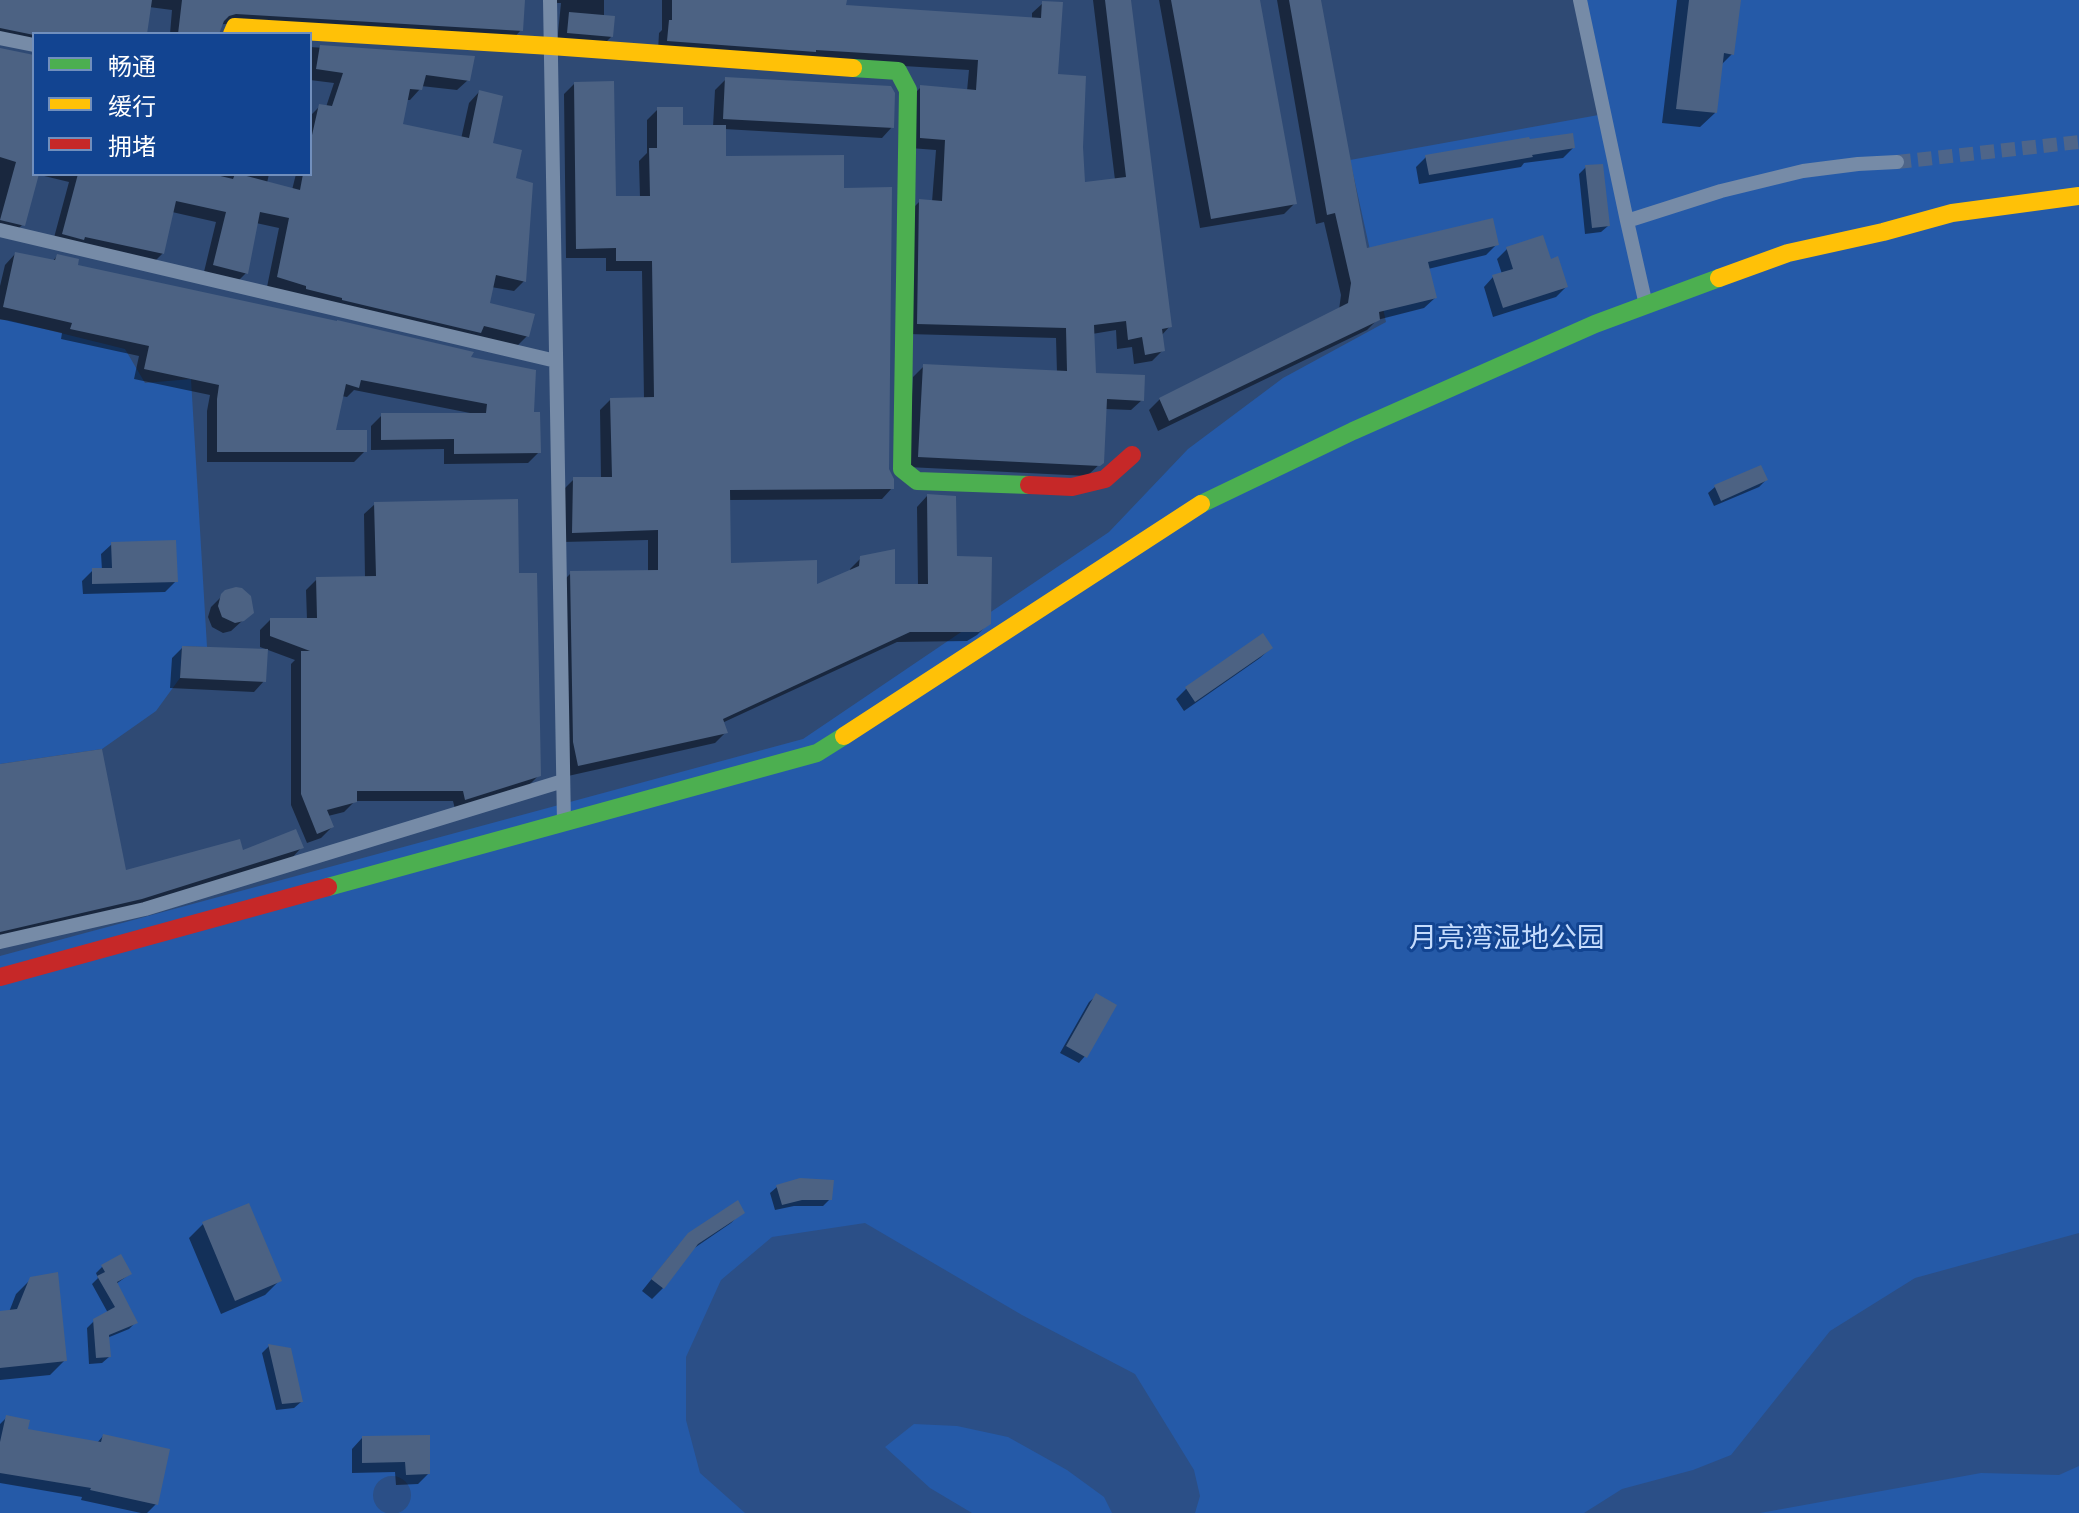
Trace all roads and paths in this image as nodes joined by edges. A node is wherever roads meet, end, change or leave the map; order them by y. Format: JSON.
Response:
{"nodes":[{"id":1,"x":550,"y":0,"type":"edge"},
{"id":2,"x":1580,"y":0,"type":"edge"},
{"id":3,"x":233,"y":32,"type":"edge"},
{"id":4,"x":0,"y":38,"type":"edge"},
{"id":5,"x":32,"y":45,"type":"edge"},
{"id":6,"x":551,"y":46,"type":"junction"},
{"id":7,"x":1897,"y":162,"type":"tunnel mouth"},
{"id":8,"x":2079,"y":196,"type":"edge"},
{"id":9,"x":1627,"y":221,"type":"junction"},
{"id":10,"x":0,"y":230,"type":"edge"},
{"id":11,"x":1646,"y":305,"type":"junction"},
{"id":12,"x":556,"y":361,"type":"junction"},
{"id":13,"x":1132,"y":455,"type":"dead end"},
{"id":14,"x":563,"y":781,"type":"junction"},
{"id":15,"x":564,"y":823,"type":"junction"},
{"id":16,"x":0,"y":942,"type":"edge"},
{"id":17,"x":0,"y":977,"type":"edge"}],
"edges":[{"from":1,"to":6,"type":"street"},
{"from":2,"to":9,"type":"street"},
{"from":3,"to":6,"type":"street"},
{"from":4,"to":5,"type":"street"},
{"from":6,"to":12,"type":"street"},
{"from":6,"to":13,"type":"street"},
{"from":7,"to":9,"type":"street"},
{"from":8,"to":11,"type":"street"},
{"from":9,"to":11,"type":"street"},
{"from":10,"to":12,"type":"street"},
{"from":11,"to":15,"type":"street"},
{"from":12,"to":14,"type":"street"},
{"from":14,"to":15,"type":"street"},
{"from":14,"to":16,"type":"street"},
{"from":15,"to":17,"type":"street"}]}
